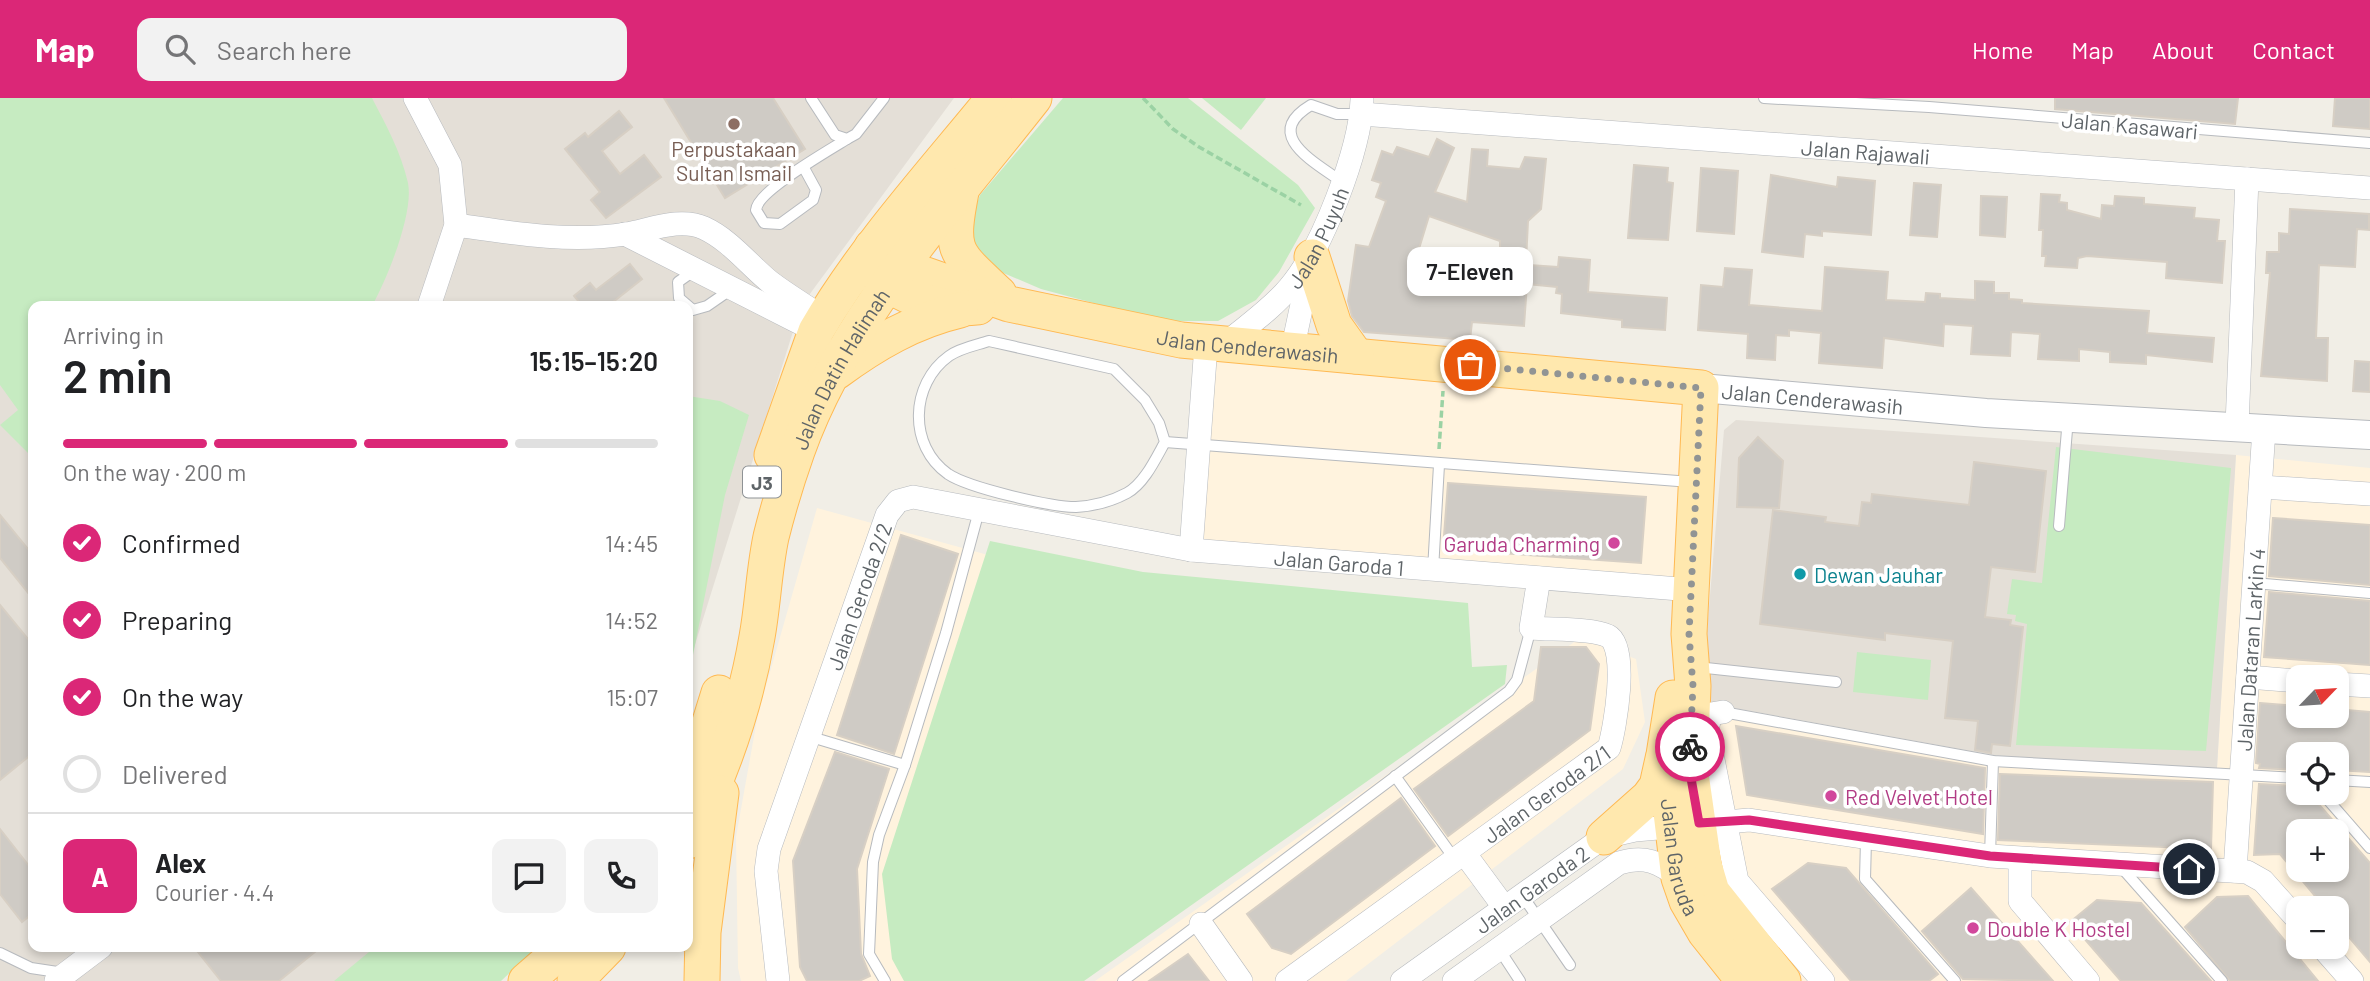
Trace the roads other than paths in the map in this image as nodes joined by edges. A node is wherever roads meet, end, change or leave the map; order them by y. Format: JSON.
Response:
{"nodes":[{"id":1,"x":415,"y":98,"type":"edge"},
{"id":2,"x":811,"y":98,"type":"edge"},
{"id":3,"x":994,"y":98,"type":"edge"},
{"id":4,"x":1034,"y":98,"type":"edge"},
{"id":5,"x":1764,"y":98,"type":"edge"},
{"id":6,"x":880,"y":100,"type":"edge"},
{"id":7,"x":1362,"y":106,"type":"edge"},
{"id":8,"x":847,"y":139,"type":"junction"},
{"id":9,"x":2370,"y":143,"type":"edge"},
{"id":10,"x":804,"y":168,"type":"junction"},
{"id":11,"x":2247,"y":179,"type":"junction"},
{"id":12,"x":1342,"y":182,"type":"junction"},
{"id":13,"x":2370,"y":188,"type":"edge"},
{"id":14,"x":961,"y":192,"type":"junction"},
{"id":15,"x":456,"y":225,"type":"junction"},
{"id":16,"x":625,"y":234,"type":"junction"},
{"id":17,"x":866,"y":256,"type":"junction"},
{"id":18,"x":1312,"y":257,"type":"junction"},
{"id":19,"x":695,"y":270,"type":"junction"},
{"id":20,"x":895,"y":276,"type":"junction"},
{"id":21,"x":733,"y":288,"type":"junction"},
{"id":22,"x":431,"y":301,"type":"edge"},
{"id":23,"x":682,"y":301,"type":"edge"},
{"id":24,"x":1009,"y":304,"type":"junction"},
{"id":25,"x":693,"y":310,"type":"edge"},
{"id":26,"x":952,"y":312,"type":"junction"},
{"id":27,"x":837,"y":327,"type":"junction"},
{"id":28,"x":1215,"y":345,"type":"junction"},
{"id":29,"x":1292,"y":351,"type":"junction"},
{"id":30,"x":1356,"y":356,"type":"junction"},
{"id":31,"x":829,"y":377,"type":"junction"},
{"id":32,"x":1701,"y":388,"type":"junction"},
{"id":33,"x":2067,"y":418,"type":"junction"},
{"id":34,"x":2251,"y":427,"type":"junction"},
{"id":35,"x":2370,"y":435,"type":"edge"},
{"id":36,"x":1165,"y":442,"type":"junction"},
{"id":37,"x":1199,"y":447,"type":"junction"},
{"id":38,"x":1438,"y":465,"type":"junction"},
{"id":39,"x":1698,"y":483,"type":"junction"},
{"id":40,"x":2261,"y":487,"type":"junction"},
{"id":41,"x":2370,"y":494,"type":"edge"},
{"id":42,"x":979,"y":507,"type":"junction"},
{"id":43,"x":2059,"y":526,"type":"dead end"},
{"id":44,"x":1191,"y":550,"type":"junction"},
{"id":45,"x":1433,"y":570,"type":"junction"},
{"id":46,"x":1539,"y":578,"type":"junction"},
{"id":47,"x":2254,"y":583,"type":"junction"},
{"id":48,"x":1692,"y":590,"type":"junction"},
{"id":49,"x":2370,"y":593,"type":"edge"},
{"id":50,"x":1531,"y":628,"type":"junction"},
{"id":51,"x":1687,"y":655,"type":"junction"},
{"id":52,"x":2248,"y":677,"type":"junction"},
{"id":53,"x":2286,"y":680,"type":"edge"},
{"id":54,"x":1836,"y":682,"type":"dead end"},
{"id":55,"x":2349,"y":685,"type":"edge"},
{"id":56,"x":2370,"y":686,"type":"edge"},
{"id":57,"x":1723,"y":712,"type":"joint"},
{"id":58,"x":808,"y":736,"type":"junction"},
{"id":59,"x":726,"y":755,"type":"junction"},
{"id":60,"x":1664,"y":755,"type":"junction"},
{"id":61,"x":1993,"y":761,"type":"junction"},
{"id":62,"x":905,"y":765,"type":"junction"},
{"id":63,"x":2241,"y":775,"type":"junction"},
{"id":64,"x":1395,"y":776,"type":"junction"},
{"id":65,"x":693,"y":777,"type":"edge"},
{"id":66,"x":2286,"y":777,"type":"edge"},
{"id":67,"x":2349,"y":781,"type":"edge"},
{"id":68,"x":2370,"y":782,"type":"edge"},
{"id":69,"x":2332,"y":805,"type":"edge"},
{"id":70,"x":1699,"y":823,"type":"junction"},
{"id":71,"x":693,"y":831,"type":"edge"},
{"id":72,"x":1604,"y":837,"type":"junction"},
{"id":73,"x":1866,"y":840,"type":"junction"},
{"id":74,"x":2370,"y":848,"type":"edge"},
{"id":75,"x":1990,"y":856,"type":"junction"},
{"id":76,"x":1461,"y":858,"type":"junction"},
{"id":77,"x":2020,"y":859,"type":"junction"},
{"id":78,"x":2121,"y":867,"type":"junction"},
{"id":79,"x":2235,"y":870,"type":"junction"},
{"id":80,"x":1679,"y":878,"type":"junction"},
{"id":81,"x":1513,"y":900,"type":"junction"},
{"id":82,"x":2286,"y":907,"type":"edge"},
{"id":83,"x":1539,"y":919,"type":"junction"},
{"id":84,"x":1201,"y":924,"type":"junction"},
{"id":85,"x":1499,"y":949,"type":"junction"},
{"id":86,"x":94,"y":952,"type":"edge"},
{"id":87,"x":559,"y":952,"type":"edge"},
{"id":88,"x":570,"y":952,"type":"edge"},
{"id":89,"x":603,"y":952,"type":"edge"},
{"id":90,"x":0,"y":953,"type":"edge"},
{"id":91,"x":2333,"y":959,"type":"edge"},
{"id":92,"x":1570,"y":965,"type":"dead end"},
{"id":93,"x":61,"y":977,"type":"edge"},
{"id":94,"x":1948,"y":979,"type":"edge"},
{"id":95,"x":881,"y":980,"type":"edge"},
{"id":96,"x":526,"y":981,"type":"edge"},
{"id":97,"x":546,"y":981,"type":"edge"},
{"id":98,"x":575,"y":981,"type":"edge"},
{"id":99,"x":702,"y":981,"type":"edge"},
{"id":100,"x":778,"y":981,"type":"edge"},
{"id":101,"x":1123,"y":981,"type":"edge"},
{"id":102,"x":1241,"y":981,"type":"edge"},
{"id":103,"x":1287,"y":981,"type":"edge"},
{"id":104,"x":1402,"y":981,"type":"edge"},
{"id":105,"x":1454,"y":981,"type":"edge"},
{"id":106,"x":1520,"y":981,"type":"edge"},
{"id":107,"x":1744,"y":981,"type":"edge"},
{"id":108,"x":1783,"y":981,"type":"edge"},
{"id":109,"x":1823,"y":981,"type":"edge"},
{"id":110,"x":2088,"y":981,"type":"edge"},
{"id":111,"x":2222,"y":981,"type":"edge"},
{"id":112,"x":2352,"y":981,"type":"edge"}],
"edges":[{"from":1,"to":15,"type":"street"},
{"from":2,"to":8,"type":"lane"},
{"from":3,"to":17,"type":"main road","name":"Jalan Datin Halimah","number":"J3"},
{"from":4,"to":14,"type":"main road","name":"Jalan Datin Halimah","number":"J3"},
{"from":5,"to":9,"type":"lane","name":"Jalan Kasawari"},
{"from":6,"to":8,"type":"lane"},
{"from":7,"to":11,"type":"street","name":"Jalan Rajawali"},
{"from":7,"to":12,"type":"street","name":"Jalan Puyuh"},
{"from":7,"to":12,"type":"lane"},
{"from":8,"to":10,"type":"lane"},
{"from":10,"to":10,"type":"lane"},
{"from":11,"to":13,"type":"street","name":"Jalan Rajawali"},
{"from":11,"to":34,"type":"street","name":"Jalan Dataran Larkin 4"},
{"from":12,"to":18,"type":"street","name":"Jalan Puyuh"},
{"from":14,"to":20,"type":"main road","name":"Jalan Datin Halimah","number":"J3"},
{"from":14,"to":24,"type":"main road"},
{"from":15,"to":16,"type":"street"},
{"from":15,"to":22,"type":"street"},
{"from":16,"to":19,"type":"street"},
{"from":16,"to":27,"type":"street"},
{"from":17,"to":20,"type":"main road","name":"Jalan Cenderawasih"},
{"from":17,"to":27,"type":"main road","name":"Jalan Datin Halimah","number":"J3"},
{"from":18,"to":28,"type":"street","name":"Jalan Puyuh"},
{"from":18,"to":29,"type":"street"},
{"from":18,"to":30,"type":"main road"},
{"from":19,"to":21,"type":"street"},
{"from":19,"to":23,"type":"lane"},
{"from":20,"to":24,"type":"main road","name":"Jalan Cenderawasih"},
{"from":20,"to":26,"type":"main road","name":"Jalan Cenderawasih"},
{"from":20,"to":27,"type":"main road","name":"Jalan Datin Halimah","number":"J3"},
{"from":21,"to":25,"type":"lane"},
{"from":21,"to":27,"type":"street"},
{"from":24,"to":26,"type":"main road","name":"Jalan Cenderawasih"},
{"from":24,"to":28,"type":"main road","name":"Jalan Cenderawasih"},
{"from":26,"to":27,"type":"main road"},
{"from":26,"to":31,"type":"main road"},
{"from":27,"to":31,"type":"main road","name":"Jalan Datin Halimah","number":"J3"},
{"from":27,"to":65,"type":"main road","name":"Jalan Datin Halimah","number":"J3"},
{"from":28,"to":29,"type":"main road","name":"Jalan Cenderawasih"},
{"from":28,"to":37,"type":"street"},
{"from":29,"to":30,"type":"main road","name":"Jalan Cenderawasih"},
{"from":30,"to":32,"type":"main road","name":"Jalan Cenderawasih"},
{"from":31,"to":59,"type":"main road","name":"Jalan Datin Halimah","number":"J3"},
{"from":32,"to":33,"type":"street","name":"Jalan Cenderawasih"},
{"from":32,"to":39,"type":"main road","name":"Jalan Garuda"},
{"from":33,"to":34,"type":"street","name":"Jalan Cenderawasih"},
{"from":33,"to":43,"type":"lane"},
{"from":34,"to":35,"type":"street","name":"Jalan Cenderawasih"},
{"from":34,"to":40,"type":"street","name":"Jalan Dataran Larkin 4"},
{"from":36,"to":36,"type":"lane"},
{"from":36,"to":37,"type":"lane"},
{"from":37,"to":38,"type":"lane"},
{"from":37,"to":44,"type":"street"},
{"from":38,"to":39,"type":"lane"},
{"from":38,"to":45,"type":"lane"},
{"from":39,"to":48,"type":"main road","name":"Jalan Garuda"},
{"from":40,"to":41,"type":"street"},
{"from":40,"to":47,"type":"street","name":"Jalan Dataran Larkin 4"},
{"from":42,"to":44,"type":"street","name":"Jalan Geroda 2/2"},
{"from":42,"to":58,"type":"street","name":"Jalan Geroda 2/2"},
{"from":42,"to":62,"type":"lane"},
{"from":44,"to":45,"type":"street","name":"Jalan Garoda 1"},
{"from":45,"to":46,"type":"street","name":"Jalan Garoda 1"},
{"from":46,"to":48,"type":"street","name":"Jalan Garoda 1"},
{"from":46,"to":50,"type":"street"},
{"from":47,"to":49,"type":"lane"},
{"from":47,"to":52,"type":"street","name":"Jalan Dataran Larkin 4"},
{"from":48,"to":51,"type":"main road","name":"Jalan Garuda"},
{"from":50,"to":64,"type":"lane"},
{"from":50,"to":76,"type":"street","name":"Jalan Geroda 2/1"},
{"from":51,"to":54,"type":"lane"},
{"from":51,"to":60,"type":"main road","name":"Jalan Garuda"},
{"from":51,"to":70,"type":"main road","name":"Jalan Garuda"},
{"from":52,"to":53,"type":"street"},
{"from":52,"to":63,"type":"street","name":"Jalan Dataran Larkin 4"},
{"from":55,"to":56,"type":"street"},
{"from":57,"to":61,"type":"lane"},
{"from":57,"to":70,"type":"street"},
{"from":58,"to":62,"type":"lane"},
{"from":58,"to":100,"type":"street","name":"Jalan Geroda 2/2"},
{"from":59,"to":71,"type":"main road","name":"Jalan Datin Halimah","number":"J3"},
{"from":59,"to":99,"type":"main road"},
{"from":60,"to":70,"type":"main road","name":"Jalan Garuda"},
{"from":60,"to":72,"type":"main road"},
{"from":61,"to":63,"type":"lane"},
{"from":61,"to":75,"type":"lane"},
{"from":62,"to":95,"type":"lane"},
{"from":63,"to":66,"type":"lane"},
{"from":63,"to":79,"type":"street","name":"Jalan Dataran Larkin 4"},
{"from":64,"to":76,"type":"lane"},
{"from":64,"to":84,"type":"lane"},
{"from":67,"to":68,"type":"lane"},
{"from":69,"to":74,"type":"lane"},
{"from":70,"to":72,"type":"street","name":"Jalan Garoda 2"},
{"from":70,"to":73,"type":"street","name":"Jalan Garoda 2"},
{"from":70,"to":80,"type":"main road","name":"Jalan Garuda"},
{"from":70,"to":108,"type":"main road","name":"Jalan Garuda"},
{"from":70,"to":109,"type":"street"},
{"from":72,"to":81,"type":"street","name":"Jalan Garoda 2"},
{"from":73,"to":75,"type":"street","name":"Jalan Garoda 2"},
{"from":73,"to":94,"type":"lane"},
{"from":75,"to":77,"type":"street","name":"Jalan Garoda 2"},
{"from":76,"to":81,"type":"street"},
{"from":76,"to":103,"type":"street","name":"Jalan Geroda 2/1"},
{"from":77,"to":78,"type":"street","name":"Jalan Garoda 2"},
{"from":77,"to":110,"type":"street"},
{"from":78,"to":79,"type":"street","name":"Jalan Garoda 2"},
{"from":78,"to":111,"type":"lane"},
{"from":79,"to":82,"type":"street"},
{"from":80,"to":83,"type":"street","name":"Jalan Garoda 2"},
{"from":80,"to":107,"type":"main road","name":"Jalan Garuda"},
{"from":81,"to":83,"type":"lane"},
{"from":81,"to":104,"type":"street","name":"Jalan Garoda 2"},
{"from":83,"to":85,"type":"street","name":"Jalan Garoda 2"},
{"from":83,"to":92,"type":"lane"},
{"from":84,"to":101,"type":"lane"},
{"from":84,"to":102,"type":"street"},
{"from":85,"to":105,"type":"street","name":"Jalan Garoda 2"},
{"from":85,"to":106,"type":"lane"},
{"from":86,"to":93,"type":"street"},
{"from":87,"to":96,"type":"main road"},
{"from":88,"to":97,"type":"main road"},
{"from":89,"to":98,"type":"main road"},
{"from":90,"to":93,"type":"lane"},
{"from":91,"to":112,"type":"street"}]}
